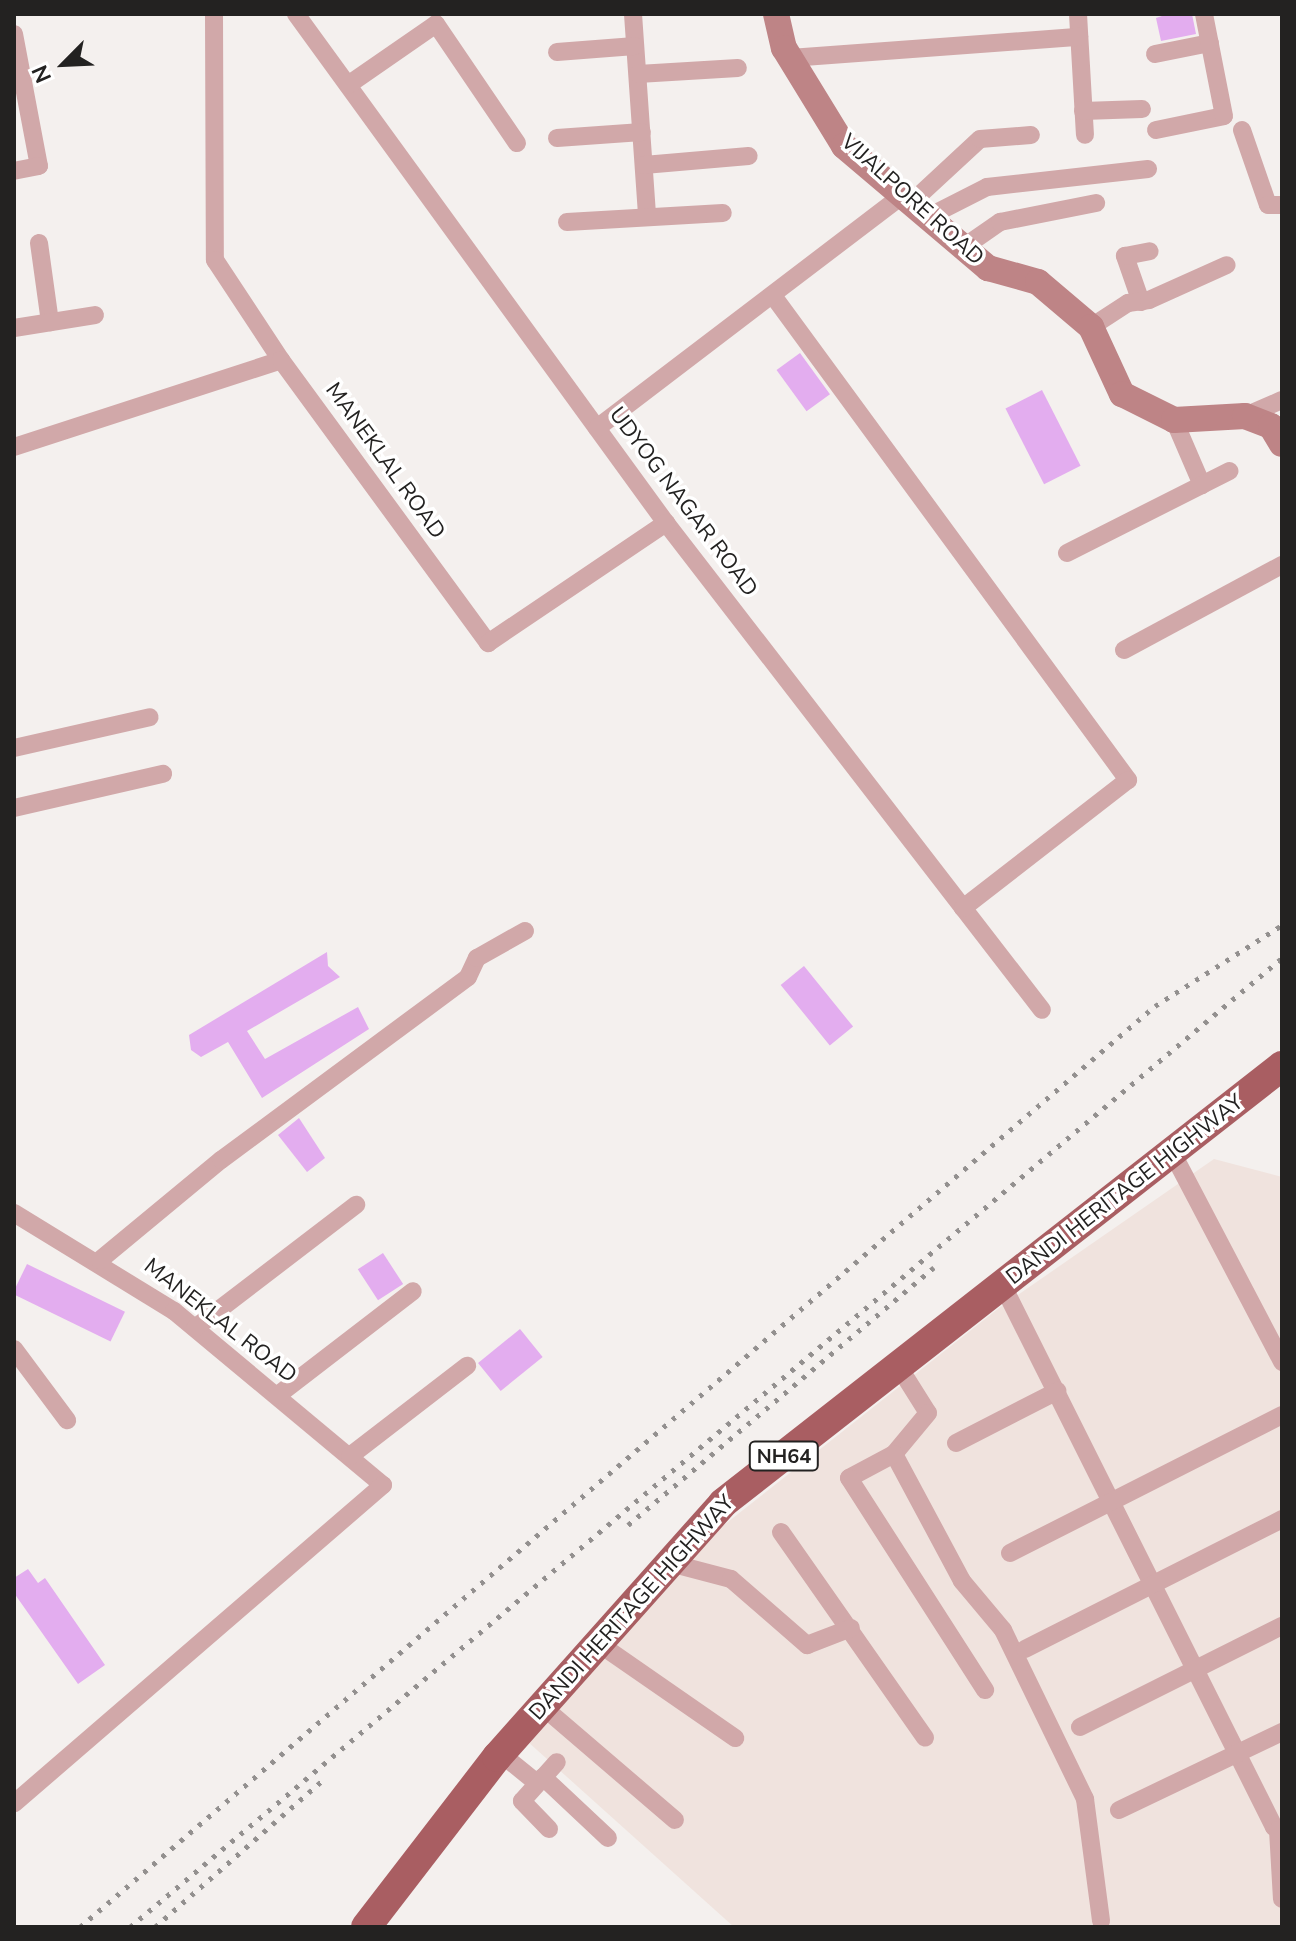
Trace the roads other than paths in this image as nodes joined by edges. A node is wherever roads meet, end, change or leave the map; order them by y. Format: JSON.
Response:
{"nodes":[{"id":1,"x":214,"y":14,"type":"edge"},
{"id":2,"x":296,"y":14,"type":"edge"},
{"id":3,"x":633,"y":14,"type":"edge"},
{"id":4,"x":776,"y":14,"type":"edge"},
{"id":5,"x":1078,"y":14,"type":"edge"},
{"id":6,"x":1204,"y":14,"type":"edge"},
{"id":7,"x":14,"y":35,"type":"edge"},
{"id":8,"x":1079,"y":37,"type":"junction"},
{"id":9,"x":1210,"y":43,"type":"junction"},
{"id":10,"x":635,"y":46,"type":"junction"},
{"id":11,"x":557,"y":52,"type":"dead end"},
{"id":12,"x":1155,"y":54,"type":"dead end"},
{"id":13,"x":790,"y":58,"type":"junction"},
{"id":14,"x":738,"y":68,"type":"dead end"},
{"id":15,"x":638,"y":74,"type":"junction"},
{"id":16,"x":348,"y":85,"type":"junction"},
{"id":17,"x":1142,"y":109,"type":"dead end"},
{"id":18,"x":1083,"y":111,"type":"junction"},
{"id":19,"x":1156,"y":130,"type":"dead end"},
{"id":20,"x":1242,"y":130,"type":"dead end"},
{"id":21,"x":642,"y":132,"type":"junction"},
{"id":22,"x":1031,"y":135,"type":"dead end"},
{"id":23,"x":1085,"y":135,"type":"dead end"},
{"id":24,"x":557,"y":138,"type":"dead end"},
{"id":25,"x":517,"y":143,"type":"dead end"},
{"id":26,"x":749,"y":156,"type":"dead end"},
{"id":27,"x":644,"y":165,"type":"junction"},
{"id":28,"x":1148,"y":169,"type":"dead end"},
{"id":29,"x":14,"y":171,"type":"edge"},
{"id":30,"x":916,"y":203,"type":"junction"},
{"id":31,"x":1096,"y":203,"type":"dead end"},
{"id":32,"x":1282,"y":205,"type":"edge"},
{"id":33,"x":723,"y":213,"type":"dead end"},
{"id":34,"x":647,"y":216,"type":"junction"},
{"id":35,"x":567,"y":222,"type":"dead end"},
{"id":36,"x":39,"y":243,"type":"dead end"},
{"id":37,"x":964,"y":247,"type":"junction"},
{"id":38,"x":1150,"y":251,"type":"dead end"},
{"id":39,"x":1227,"y":265,"type":"dead end"},
{"id":40,"x":774,"y":297,"type":"junction"},
{"id":41,"x":1141,"y":302,"type":"junction"},
{"id":42,"x":95,"y":315,"type":"dead end"},
{"id":43,"x":50,"y":322,"type":"junction"},
{"id":44,"x":1091,"y":327,"type":"junction"},
{"id":45,"x":14,"y":328,"type":"edge"},
{"id":46,"x":281,"y":360,"type":"junction"},
{"id":47,"x":1282,"y":400,"type":"edge"},
{"id":48,"x":1245,"y":416,"type":"junction"},
{"id":49,"x":1174,"y":420,"type":"junction"},
{"id":50,"x":597,"y":428,"type":"junction"},
{"id":51,"x":1282,"y":444,"type":"edge"},
{"id":52,"x":14,"y":447,"type":"edge"},
{"id":53,"x":1229,"y":471,"type":"dead end"},
{"id":54,"x":1202,"y":485,"type":"junction"},
{"id":55,"x":666,"y":523,"type":"junction"},
{"id":56,"x":1067,"y":553,"type":"dead end"},
{"id":57,"x":1282,"y":565,"type":"edge"},
{"id":58,"x":1124,"y":650,"type":"dead end"},
{"id":59,"x":150,"y":717,"type":"dead end"},
{"id":60,"x":14,"y":748,"type":"edge"},
{"id":61,"x":163,"y":774,"type":"dead end"},
{"id":62,"x":14,"y":808,"type":"edge"},
{"id":63,"x":963,"y":908,"type":"junction"},
{"id":64,"x":525,"y":931,"type":"dead end"},
{"id":65,"x":1042,"y":1010,"type":"dead end"},
{"id":66,"x":1282,"y":1066,"type":"edge"},
{"id":67,"x":1173,"y":1154,"type":"junction"},
{"id":68,"x":356,"y":1205,"type":"dead end"},
{"id":69,"x":14,"y":1213,"type":"edge"},
{"id":70,"x":100,"y":1260,"type":"junction"},
{"id":71,"x":1003,"y":1286,"type":"junction"},
{"id":72,"x":413,"y":1291,"type":"dead end"},
{"id":73,"x":195,"y":1328,"type":"junction"},
{"id":74,"x":16,"y":1357,"type":"edge"},
{"id":75,"x":1282,"y":1362,"type":"edge"},
{"id":76,"x":467,"y":1366,"type":"dead end"},
{"id":77,"x":899,"y":1367,"type":"junction"},
{"id":78,"x":1057,"y":1391,"type":"junction"},
{"id":79,"x":278,"y":1395,"type":"junction"},
{"id":80,"x":1282,"y":1415,"type":"edge"},
{"id":81,"x":67,"y":1420,"type":"dead end"},
{"id":82,"x":956,"y":1443,"type":"dead end"},
{"id":83,"x":894,"y":1454,"type":"junction"},
{"id":84,"x":350,"y":1456,"type":"junction"},
{"id":85,"x":1113,"y":1502,"type":"junction"},
{"id":86,"x":1282,"y":1519,"type":"edge"},
{"id":87,"x":781,"y":1532,"type":"dead end"},
{"id":88,"x":1010,"y":1553,"type":"dead end"},
{"id":89,"x":670,"y":1563,"type":"junction"},
{"id":90,"x":1153,"y":1585,"type":"junction"},
{"id":91,"x":1282,"y":1626,"type":"edge"},
{"id":92,"x":851,"y":1628,"type":"junction"},
{"id":93,"x":598,"y":1643,"type":"junction"},
{"id":94,"x":1025,"y":1649,"type":"dead end"},
{"id":95,"x":1195,"y":1669,"type":"junction"},
{"id":96,"x":985,"y":1690,"type":"dead end"},
{"id":97,"x":542,"y":1706,"type":"junction"},
{"id":98,"x":1080,"y":1727,"type":"dead end"},
{"id":99,"x":1282,"y":1732,"type":"edge"},
{"id":100,"x":735,"y":1738,"type":"dead end"},
{"id":101,"x":925,"y":1738,"type":"dead end"},
{"id":102,"x":500,"y":1753,"type":"junction"},
{"id":103,"x":1238,"y":1754,"type":"junction"},
{"id":104,"x":557,"y":1762,"type":"dead end"},
{"id":105,"x":540,"y":1780,"type":"junction"},
{"id":106,"x":14,"y":1803,"type":"edge"},
{"id":107,"x":1119,"y":1810,"type":"dead end"},
{"id":108,"x":675,"y":1820,"type":"dead end"},
{"id":109,"x":549,"y":1829,"type":"dead end"},
{"id":110,"x":1280,"y":1829,"type":"edge"},
{"id":111,"x":608,"y":1838,"type":"dead end"},
{"id":112,"x":1282,"y":1899,"type":"edge"},
{"id":113,"x":1101,"y":1921,"type":"dead end"},
{"id":114,"x":366,"y":1927,"type":"edge"}],
"edges":[{"from":1,"to":46,"type":"street"},
{"from":2,"to":16,"type":"street","name":"UDYOG NAGAR ROAD"},
{"from":3,"to":10,"type":"street"},
{"from":4,"to":13,"type":"main road","name":"VIJALPORE ROAD"},
{"from":5,"to":8,"type":"street"},
{"from":6,"to":9,"type":"street"},
{"from":7,"to":29,"type":"street"},
{"from":8,"to":13,"type":"street"},
{"from":8,"to":18,"type":"street"},
{"from":9,"to":12,"type":"street"},
{"from":9,"to":19,"type":"street"},
{"from":10,"to":11,"type":"street"},
{"from":10,"to":15,"type":"street"},
{"from":13,"to":30,"type":"main road","name":"VIJALPORE ROAD"},
{"from":14,"to":15,"type":"street"},
{"from":15,"to":21,"type":"street"},
{"from":16,"to":25,"type":"street"},
{"from":16,"to":50,"type":"street","name":"UDYOG NAGAR ROAD"},
{"from":17,"to":18,"type":"street"},
{"from":18,"to":23,"type":"street"},
{"from":20,"to":32,"type":"street"},
{"from":21,"to":24,"type":"street"},
{"from":21,"to":27,"type":"street"},
{"from":22,"to":30,"type":"street"},
{"from":26,"to":27,"type":"street"},
{"from":27,"to":34,"type":"street"},
{"from":28,"to":30,"type":"street"},
{"from":30,"to":37,"type":"main road","name":"VIJALPORE ROAD"},
{"from":30,"to":40,"type":"street"},
{"from":31,"to":37,"type":"street"},
{"from":33,"to":34,"type":"street"},
{"from":34,"to":35,"type":"street"},
{"from":36,"to":43,"type":"street"},
{"from":37,"to":44,"type":"main road","name":"VIJALPORE ROAD"},
{"from":38,"to":41,"type":"street"},
{"from":39,"to":41,"type":"street"},
{"from":40,"to":50,"type":"street"},
{"from":40,"to":63,"type":"street"},
{"from":41,"to":44,"type":"street"},
{"from":42,"to":43,"type":"street"},
{"from":43,"to":45,"type":"street"},
{"from":44,"to":49,"type":"main road","name":"VIJALPORE ROAD"},
{"from":46,"to":52,"type":"street"},
{"from":46,"to":55,"type":"street","name":"MANEKLAL ROAD"},
{"from":47,"to":48,"type":"street"},
{"from":48,"to":49,"type":"main road","name":"VIJALPORE ROAD"},
{"from":48,"to":51,"type":"main road"},
{"from":49,"to":54,"type":"street"},
{"from":50,"to":55,"type":"street","name":"UDYOG NAGAR ROAD"},
{"from":53,"to":54,"type":"street"},
{"from":54,"to":56,"type":"street"},
{"from":55,"to":63,"type":"street","name":"UDYOG NAGAR ROAD"},
{"from":57,"to":58,"type":"street"},
{"from":59,"to":60,"type":"street"},
{"from":61,"to":62,"type":"street"},
{"from":63,"to":65,"type":"street","name":"UDYOG NAGAR ROAD"},
{"from":64,"to":70,"type":"street"},
{"from":66,"to":67,"type":"highway","name":"DANDI HERITAGE HIGHWAY","number":"NH64"},
{"from":67,"to":71,"type":"highway","name":"DANDI HERITAGE HIGHWAY","number":"NH64"},
{"from":67,"to":75,"type":"street"},
{"from":68,"to":73,"type":"street"},
{"from":69,"to":70,"type":"street","name":"MANEKLAL ROAD"},
{"from":70,"to":73,"type":"street","name":"MANEKLAL ROAD"},
{"from":71,"to":77,"type":"highway","name":"DANDI HERITAGE HIGHWAY","number":"NH64"},
{"from":71,"to":78,"type":"street"},
{"from":72,"to":79,"type":"street"},
{"from":73,"to":79,"type":"street","name":"MANEKLAL ROAD"},
{"from":74,"to":81,"type":"street"},
{"from":76,"to":84,"type":"street"},
{"from":77,"to":83,"type":"street"},
{"from":77,"to":89,"type":"highway","name":"DANDI HERITAGE HIGHWAY","number":"NH64"},
{"from":78,"to":82,"type":"street"},
{"from":78,"to":85,"type":"street"},
{"from":79,"to":84,"type":"street","name":"MANEKLAL ROAD"},
{"from":80,"to":85,"type":"street"},
{"from":83,"to":96,"type":"street"},
{"from":83,"to":113,"type":"street"},
{"from":84,"to":106,"type":"street","name":"MANEKLAL ROAD"},
{"from":85,"to":88,"type":"street"},
{"from":85,"to":90,"type":"street"},
{"from":86,"to":90,"type":"street"},
{"from":87,"to":92,"type":"street"},
{"from":89,"to":92,"type":"street"},
{"from":89,"to":93,"type":"highway","name":"DANDI HERITAGE HIGHWAY","number":"NH64"},
{"from":90,"to":94,"type":"street"},
{"from":90,"to":95,"type":"street"},
{"from":91,"to":95,"type":"street"},
{"from":92,"to":101,"type":"street"},
{"from":93,"to":97,"type":"highway","name":"DANDI HERITAGE HIGHWAY","number":"NH64"},
{"from":93,"to":100,"type":"street"},
{"from":95,"to":98,"type":"street"},
{"from":95,"to":103,"type":"street"},
{"from":97,"to":102,"type":"highway","name":"DANDI HERITAGE HIGHWAY","number":"NH64"},
{"from":97,"to":108,"type":"street"},
{"from":99,"to":103,"type":"street"},
{"from":102,"to":105,"type":"street"},
{"from":102,"to":114,"type":"highway","name":"DANDI HERITAGE HIGHWAY","number":"NH64"},
{"from":103,"to":107,"type":"street"},
{"from":103,"to":110,"type":"street"},
{"from":104,"to":105,"type":"street"},
{"from":105,"to":109,"type":"street"},
{"from":105,"to":111,"type":"street"},
{"from":110,"to":112,"type":"street"}]}
